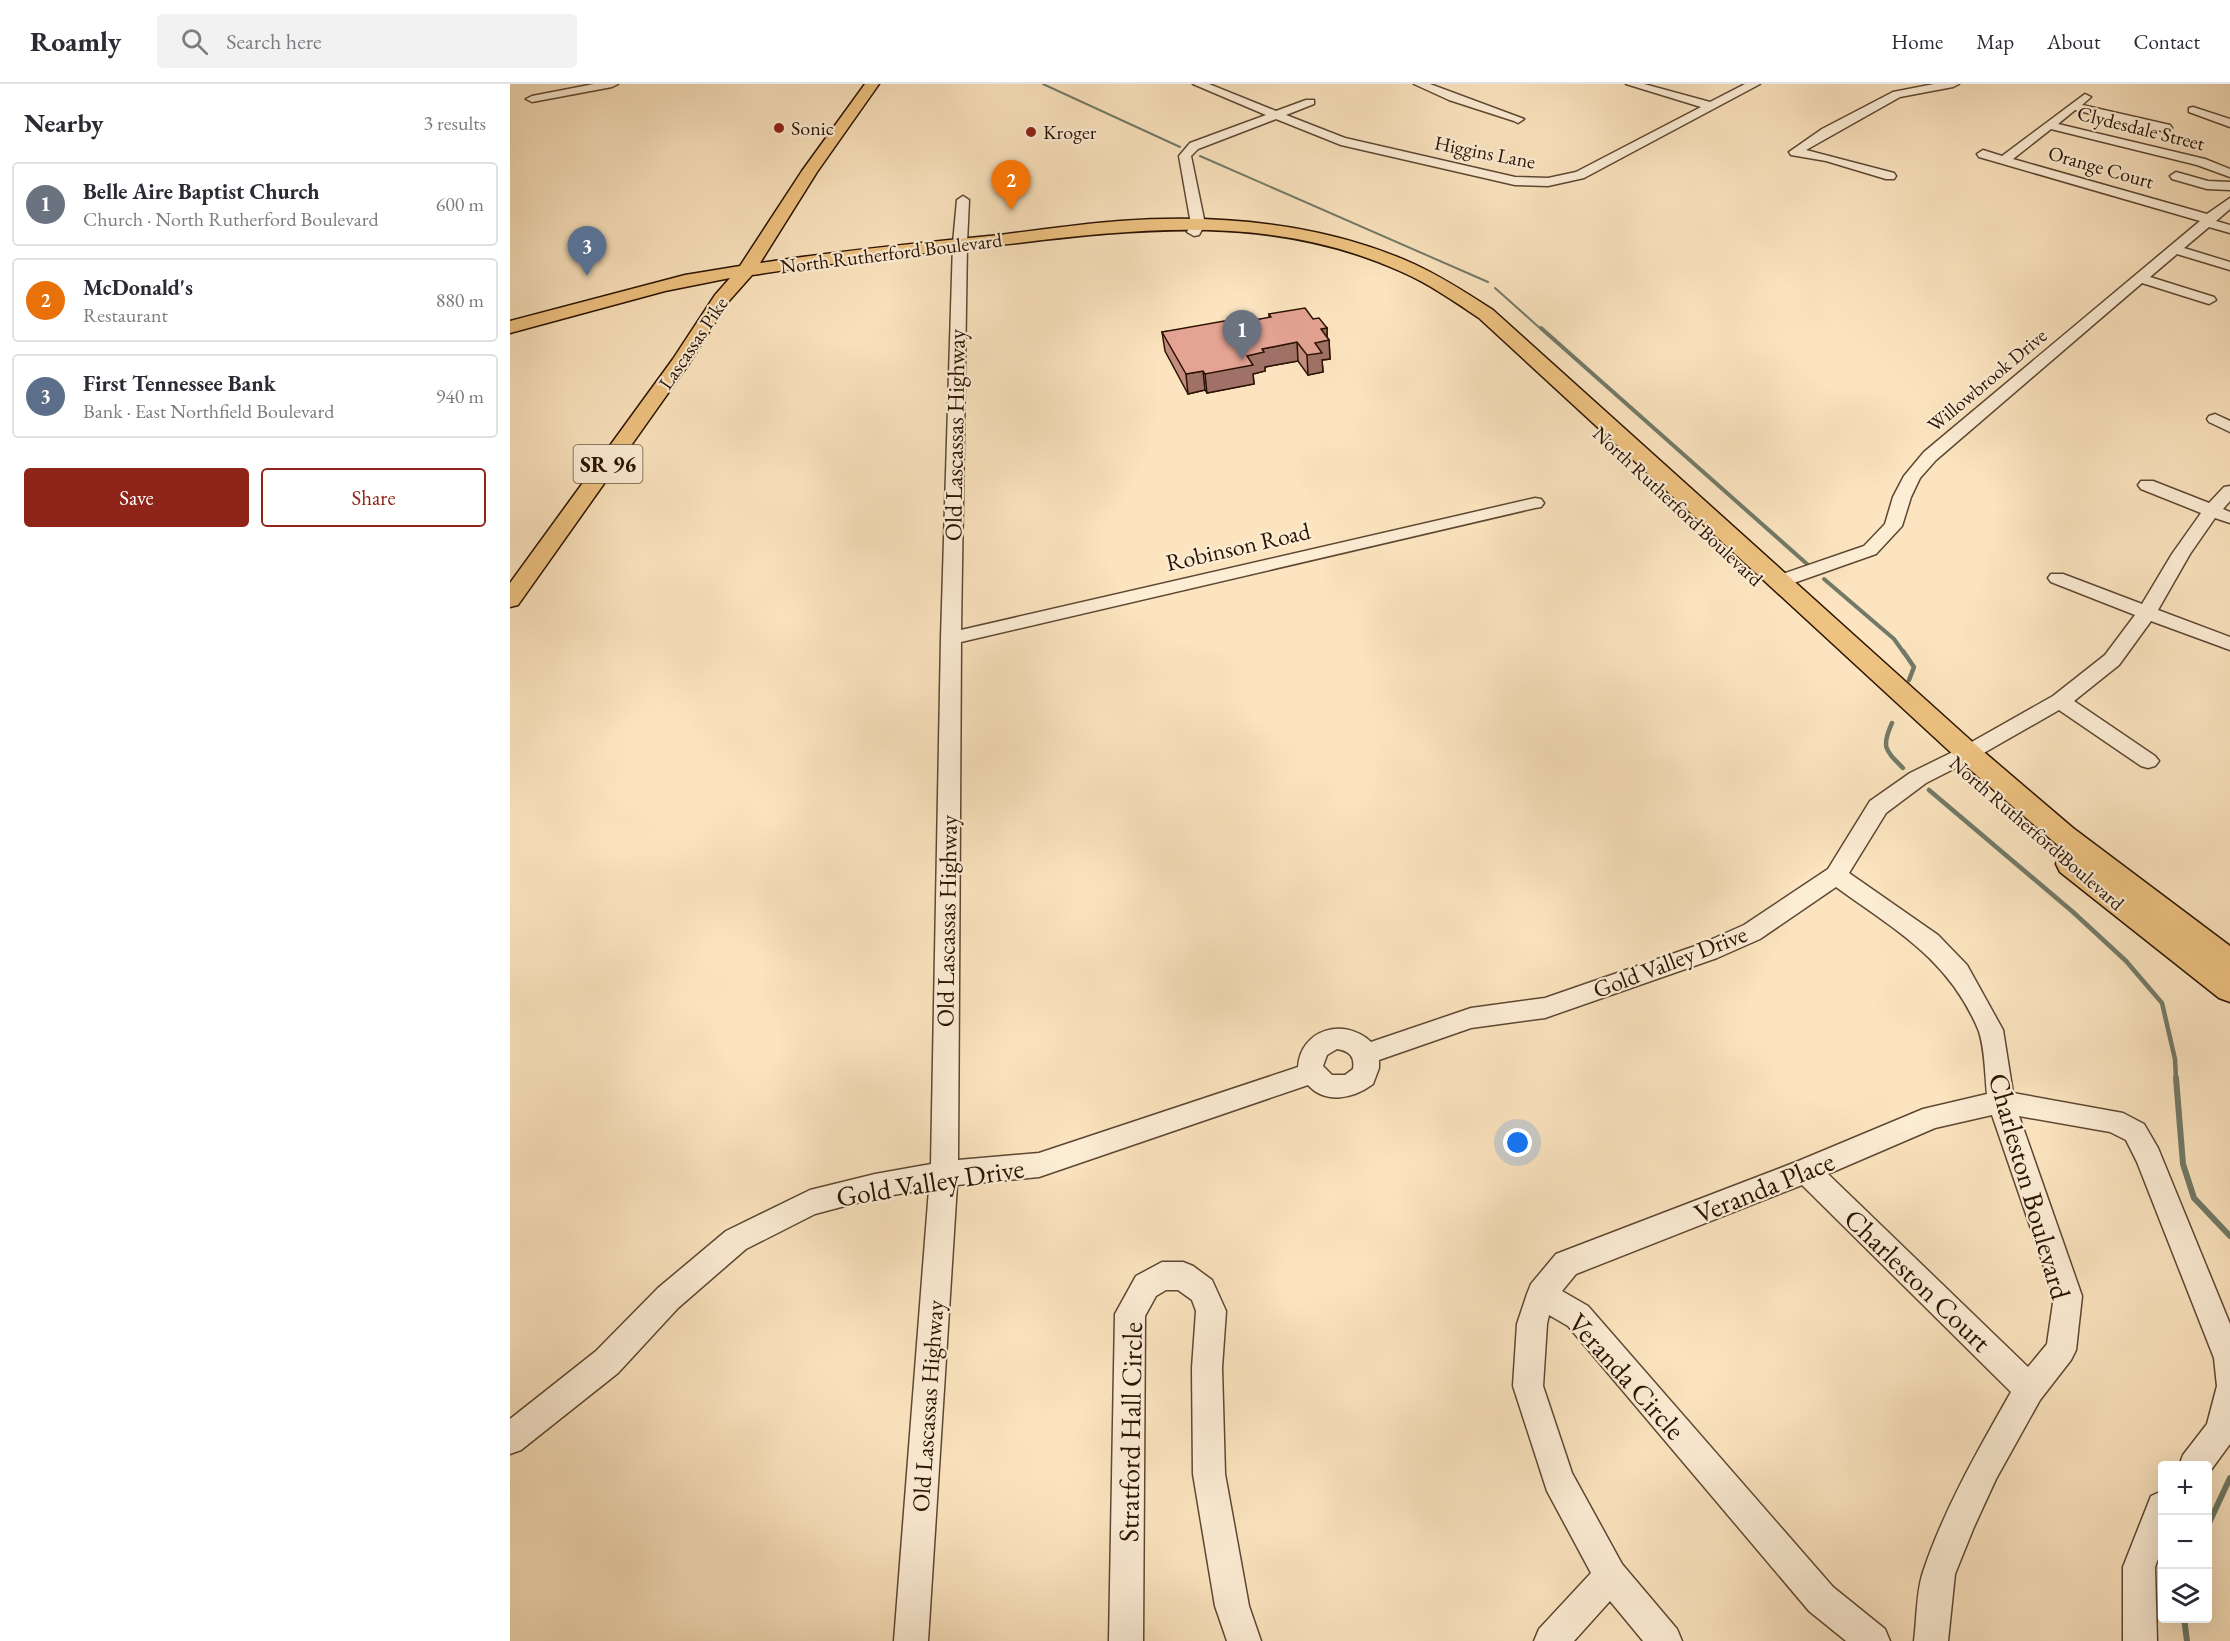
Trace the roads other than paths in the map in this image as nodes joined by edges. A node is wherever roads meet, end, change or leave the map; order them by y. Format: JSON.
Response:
{"nodes":[{"id":1,"x":612,"y":84,"type":"edge"},
{"id":2,"x":872,"y":84,"type":"edge"},
{"id":3,"x":1199,"y":84,"type":"edge"},
{"id":4,"x":1420,"y":84,"type":"edge"},
{"id":5,"x":1632,"y":84,"type":"edge"},
{"id":6,"x":1754,"y":84,"type":"edge"},
{"id":7,"x":1948,"y":85,"type":"edge"},
{"id":8,"x":1962,"y":97,"type":"dead end"},
{"id":9,"x":2085,"y":97,"type":"dead end"},
{"id":10,"x":532,"y":99,"type":"dead end"},
{"id":11,"x":1310,"y":102,"type":"dead end"},
{"id":12,"x":1711,"y":106,"type":"junction"},
{"id":13,"x":2073,"y":106,"type":"junction"},
{"id":14,"x":2193,"y":110,"type":"dead end"},
{"id":15,"x":1275,"y":115,"type":"junction"},
{"id":16,"x":1518,"y":119,"type":"dead end"},
{"id":17,"x":2230,"y":123,"type":"edge"},
{"id":18,"x":2049,"y":125,"type":"junction"},
{"id":19,"x":2144,"y":148,"type":"junction"},
{"id":20,"x":1983,"y":154,"type":"dead end"},
{"id":21,"x":2199,"y":154,"type":"dead end"},
{"id":22,"x":2004,"y":160,"type":"junction"},
{"id":23,"x":2228,"y":170,"type":"edge"},
{"id":24,"x":1890,"y":176,"type":"dead end"},
{"id":25,"x":2176,"y":176,"type":"dead end"},
{"id":26,"x":2230,"y":186,"type":"edge"},
{"id":27,"x":963,"y":200,"type":"dead end"},
{"id":28,"x":2230,"y":202,"type":"edge"},
{"id":29,"x":2207,"y":220,"type":"junction"},
{"id":30,"x":1196,"y":228,"type":"junction"},
{"id":31,"x":2230,"y":229,"type":"edge"},
{"id":32,"x":960,"y":243,"type":"junction"},
{"id":33,"x":2174,"y":249,"type":"junction"},
{"id":34,"x":759,"y":250,"type":"junction"},
{"id":35,"x":792,"y":263,"type":"junction"},
{"id":36,"x":2198,"y":266,"type":"junction"},
{"id":37,"x":2230,"y":266,"type":"edge"},
{"id":38,"x":746,"y":271,"type":"junction"},
{"id":39,"x":2140,"y":278,"type":"junction"},
{"id":40,"x":2173,"y":288,"type":"junction"},
{"id":41,"x":678,"y":290,"type":"junction"},
{"id":42,"x":721,"y":299,"type":"junction"},
{"id":43,"x":2210,"y":300,"type":"dead end"},
{"id":44,"x":510,"y":327,"type":"edge"},
{"id":45,"x":510,"y":334,"type":"edge"},
{"id":46,"x":2215,"y":419,"type":"dead end"},
{"id":47,"x":2230,"y":428,"type":"edge"},
{"id":48,"x":2147,"y":484,"type":"dead end"},
{"id":49,"x":2230,"y":491,"type":"edge"},
{"id":50,"x":1535,"y":503,"type":"dead end"},
{"id":51,"x":2221,"y":514,"type":"edge"},
{"id":52,"x":2057,"y":578,"type":"dead end"},
{"id":53,"x":1781,"y":581,"type":"junction"},
{"id":54,"x":510,"y":600,"type":"edge"},
{"id":55,"x":2147,"y":612,"type":"junction"},
{"id":56,"x":951,"y":638,"type":"junction"},
{"id":57,"x":2230,"y":644,"type":"edge"},
{"id":58,"x":2060,"y":701,"type":"junction"},
{"id":59,"x":1960,"y":757,"type":"junction"},
{"id":60,"x":2148,"y":761,"type":"dead end"},
{"id":61,"x":1836,"y":875,"type":"junction"},
{"id":62,"x":2230,"y":963,"type":"edge"},
{"id":63,"x":2230,"y":989,"type":"edge"},
{"id":64,"x":1365,"y":1054,"type":"junction"},
{"id":65,"x":1312,"y":1073,"type":"junction"},
{"id":66,"x":2001,"y":1102,"type":"junction"},
{"id":67,"x":1806,"y":1171,"type":"junction"},
{"id":68,"x":944,"y":1174,"type":"junction"},
{"id":69,"x":1541,"y":1294,"type":"junction"},
{"id":70,"x":2230,"y":1382,"type":"edge"},
{"id":71,"x":2029,"y":1389,"type":"junction"},
{"id":72,"x":2230,"y":1390,"type":"edge"},
{"id":73,"x":510,"y":1439,"type":"edge"},
{"id":74,"x":2198,"y":1461,"type":"edge"},
{"id":75,"x":2160,"y":1515,"type":"edge"},
{"id":76,"x":1610,"y":1576,"type":"junction"},
{"id":77,"x":911,"y":1641,"type":"edge"},
{"id":78,"x":1126,"y":1641,"type":"edge"},
{"id":79,"x":1244,"y":1641,"type":"edge"},
{"id":80,"x":1551,"y":1641,"type":"edge"},
{"id":81,"x":1665,"y":1641,"type":"edge"},
{"id":82,"x":1873,"y":1641,"type":"edge"},
{"id":83,"x":1931,"y":1641,"type":"edge"},
{"id":84,"x":2140,"y":1641,"type":"edge"}],
"edges":[{"from":1,"to":10,"type":"street"},
{"from":2,"to":34,"type":"main road","name":"Lascassas Pike","number":"SR 96"},
{"from":3,"to":15,"type":"street","name":"Higgins Lane"},
{"from":4,"to":16,"type":"street"},
{"from":5,"to":12,"type":"street"},
{"from":6,"to":12,"type":"street","name":"Higgins Lane"},
{"from":7,"to":8,"type":"street"},
{"from":7,"to":24,"type":"street"},
{"from":9,"to":13,"type":"street"},
{"from":11,"to":15,"type":"street"},
{"from":12,"to":15,"type":"street","name":"Higgins Lane"},
{"from":13,"to":18,"type":"street"},
{"from":13,"to":19,"type":"street"},
{"from":14,"to":17,"type":"street"},
{"from":15,"to":30,"type":"street"},
{"from":18,"to":19,"type":"street","name":"Clydesdale Street"},
{"from":18,"to":22,"type":"street"},
{"from":19,"to":23,"type":"street","name":"Clydesdale Street"},
{"from":20,"to":22,"type":"street","name":"Orange Court"},
{"from":21,"to":23,"type":"street"},
{"from":22,"to":29,"type":"street","name":"Orange Court"},
{"from":25,"to":26,"type":"street"},
{"from":27,"to":32,"type":"street","name":"Old Lascassas Highway"},
{"from":28,"to":29,"type":"street","name":"Willowbrook Drive"},
{"from":29,"to":31,"type":"street","name":"Orange Court"},
{"from":29,"to":33,"type":"street","name":"Willowbrook Drive"},
{"from":30,"to":32,"type":"main road","name":"North Rutherford Boulevard"},
{"from":30,"to":53,"type":"main road","name":"North Rutherford Boulevard"},
{"from":30,"to":59,"type":"main road","name":"North Rutherford Boulevard"},
{"from":32,"to":35,"type":"main road","name":"North Rutherford Boulevard"},
{"from":32,"to":56,"type":"street","name":"Old Lascassas Highway"},
{"from":33,"to":36,"type":"street"},
{"from":33,"to":39,"type":"street","name":"Willowbrook Drive"},
{"from":34,"to":35,"type":"main road"},
{"from":34,"to":38,"type":"main road","name":"Lascassas Pike","number":"SR 96"},
{"from":35,"to":38,"type":"main road","name":"North Rutherford Boulevard"},
{"from":36,"to":37,"type":"street"},
{"from":36,"to":40,"type":"street"},
{"from":38,"to":41,"type":"main road"},
{"from":38,"to":42,"type":"main road","name":"Lascassas Pike","number":"SR 96"},
{"from":38,"to":44,"type":"main road"},
{"from":39,"to":40,"type":"street"},
{"from":39,"to":53,"type":"street","name":"Willowbrook Drive"},
{"from":40,"to":43,"type":"street"},
{"from":41,"to":42,"type":"main road"},
{"from":41,"to":45,"type":"main road"},
{"from":42,"to":54,"type":"main road","name":"Lascassas Pike","number":"SR 96"},
{"from":46,"to":47,"type":"street"},
{"from":48,"to":51,"type":"street"},
{"from":49,"to":51,"type":"street","name":"Gold Valley Drive"},
{"from":50,"to":56,"type":"street","name":"Robinson Road"},
{"from":51,"to":55,"type":"street","name":"Gold Valley Drive"},
{"from":52,"to":55,"type":"street"},
{"from":53,"to":59,"type":"main road","name":"North Rutherford Boulevard"},
{"from":55,"to":57,"type":"street"},
{"from":55,"to":58,"type":"street","name":"Gold Valley Drive"},
{"from":56,"to":68,"type":"street","name":"Old Lascassas Highway"},
{"from":58,"to":59,"type":"street","name":"Gold Valley Drive"},
{"from":58,"to":60,"type":"street"},
{"from":59,"to":61,"type":"street","name":"Gold Valley Drive"},
{"from":59,"to":62,"type":"main road","name":"North Rutherford Boulevard"},
{"from":59,"to":63,"type":"main road","name":"North Rutherford Boulevard"},
{"from":61,"to":64,"type":"street","name":"Gold Valley Drive"},
{"from":61,"to":66,"type":"street","name":"Charleston Boulevard"},
{"from":64,"to":65,"type":"street"},
{"from":64,"to":65,"type":"street"},
{"from":65,"to":68,"type":"street","name":"Gold Valley Drive"},
{"from":66,"to":67,"type":"street","name":"Veranda Place"},
{"from":66,"to":70,"type":"street"},
{"from":66,"to":71,"type":"street","name":"Charleston Boulevard"},
{"from":67,"to":69,"type":"street","name":"Veranda Place"},
{"from":67,"to":71,"type":"street","name":"Charleston Court"},
{"from":68,"to":73,"type":"street","name":"Gold Valley Drive"},
{"from":68,"to":77,"type":"street","name":"Old Lascassas Highway"},
{"from":69,"to":76,"type":"street","name":"Veranda Circle"},
{"from":69,"to":82,"type":"street","name":"Veranda Circle"},
{"from":71,"to":83,"type":"street","name":"Charleston Boulevard"},
{"from":72,"to":74,"type":"street"},
{"from":75,"to":84,"type":"street"},
{"from":76,"to":80,"type":"street"},
{"from":76,"to":81,"type":"street","name":"Veranda Circle"},
{"from":78,"to":79,"type":"street","name":"Stratford Hall Circle"}]}
